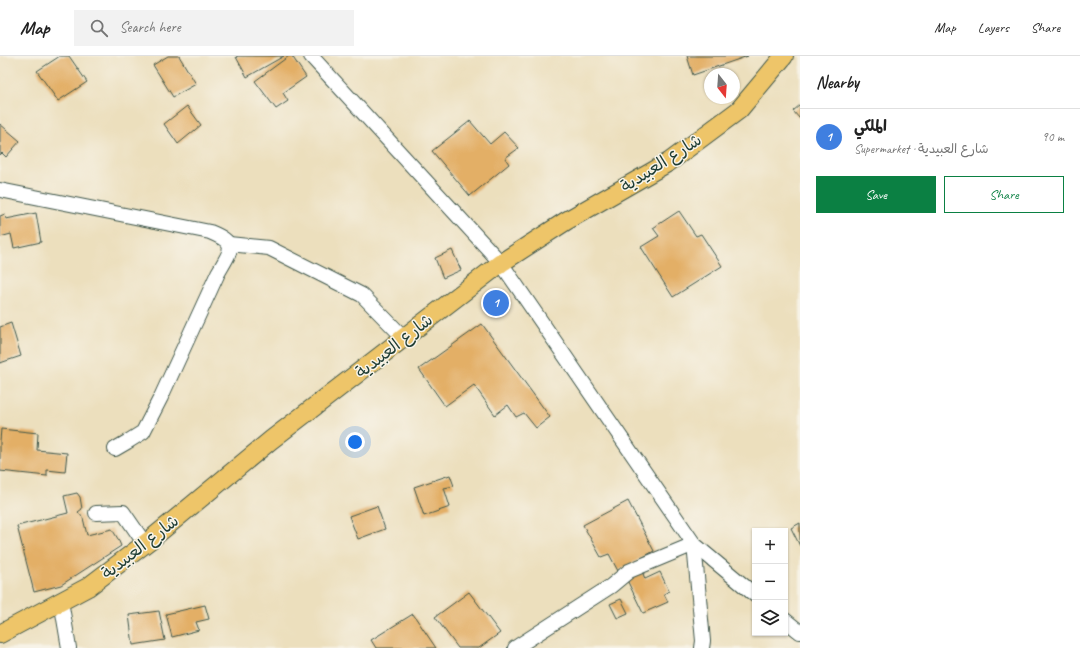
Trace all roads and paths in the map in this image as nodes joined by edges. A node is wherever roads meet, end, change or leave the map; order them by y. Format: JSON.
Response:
{"nodes":[{"id":1,"x":311,"y":56,"type":"edge"},
{"id":2,"x":784,"y":56,"type":"edge"},
{"id":3,"x":0,"y":190,"type":"edge"},
{"id":4,"x":229,"y":244,"type":"junction"},
{"id":5,"x":501,"y":263,"type":"junction"},
{"id":6,"x":404,"y":338,"type":"junction"},
{"id":7,"x":115,"y":449,"type":"dead end"},
{"id":8,"x":96,"y":513,"type":"dead end"},
{"id":9,"x":145,"y":544,"type":"junction"},
{"id":10,"x":694,"y":544,"type":"junction"},
{"id":11,"x":752,"y":592,"type":"edge"},
{"id":12,"x":61,"y":601,"type":"junction"},
{"id":13,"x":788,"y":622,"type":"edge"},
{"id":14,"x":800,"y":632,"type":"edge"},
{"id":15,"x":0,"y":634,"type":"edge"},
{"id":16,"x":69,"y":648,"type":"edge"},
{"id":17,"x":515,"y":648,"type":"edge"},
{"id":18,"x":702,"y":648,"type":"edge"}],
"edges":[{"from":1,"to":5,"type":"street"},
{"from":2,"to":5,"type":"main road","name":"شارع العبيدية"},
{"from":3,"to":4,"type":"street"},
{"from":4,"to":6,"type":"street"},
{"from":4,"to":7,"type":"street"},
{"from":5,"to":6,"type":"main road","name":"شارع العبيدية"},
{"from":5,"to":10,"type":"street"},
{"from":6,"to":9,"type":"main road","name":"شارع العبيدية"},
{"from":8,"to":9,"type":"street"},
{"from":9,"to":12,"type":"main road","name":"شارع العبيدية"},
{"from":10,"to":11,"type":"street"},
{"from":10,"to":17,"type":"street"},
{"from":10,"to":18,"type":"street"},
{"from":12,"to":15,"type":"main road","name":"شارع العبيدية"},
{"from":12,"to":16,"type":"street"},
{"from":13,"to":14,"type":"street"}]}
